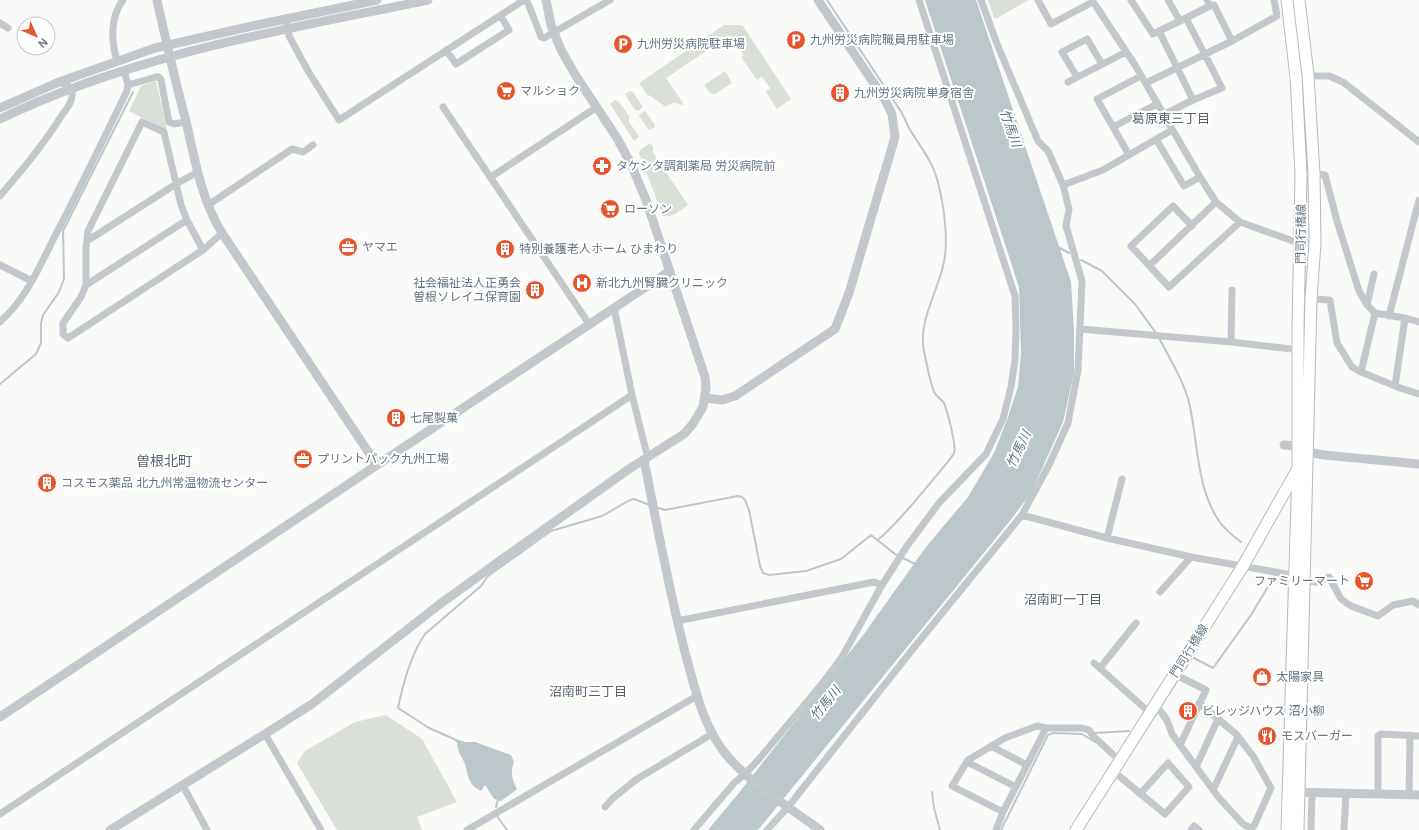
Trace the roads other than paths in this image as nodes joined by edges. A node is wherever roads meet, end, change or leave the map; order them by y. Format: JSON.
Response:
{"nodes":[{"id":1,"x":123,"y":0,"type":"edge"},
{"id":2,"x":157,"y":0,"type":"edge"},
{"id":3,"x":377,"y":0,"type":"edge"},
{"id":4,"x":428,"y":0,"type":"edge"},
{"id":5,"x":524,"y":0,"type":"edge"},
{"id":6,"x":546,"y":0,"type":"edge"},
{"id":7,"x":610,"y":0,"type":"edge"},
{"id":8,"x":818,"y":0,"type":"edge"},
{"id":9,"x":919,"y":0,"type":"edge"},
{"id":10,"x":981,"y":0,"type":"edge"},
{"id":11,"x":1038,"y":0,"type":"edge"},
{"id":12,"x":1131,"y":0,"type":"edge"},
{"id":13,"x":1168,"y":0,"type":"edge"},
{"id":14,"x":1274,"y":0,"type":"edge"},
{"id":15,"x":1287,"y":0,"type":"edge"},
{"id":16,"x":1299,"y":0,"type":"edge"},
{"id":17,"x":1092,"y":1,"type":"edge"},
{"id":18,"x":1208,"y":3,"type":"edge"},
{"id":19,"x":501,"y":16,"type":"junction"},
{"id":20,"x":286,"y":19,"type":"junction"},
{"id":21,"x":1183,"y":19,"type":"junction"},
{"id":22,"x":0,"y":23,"type":"edge"},
{"id":23,"x":8,"y":28,"type":"dead end"},
{"id":24,"x":288,"y":30,"type":"junction"},
{"id":25,"x":1159,"y":31,"type":"junction"},
{"id":26,"x":553,"y":33,"type":"junction"},
{"id":27,"x":1232,"y":41,"type":"junction"},
{"id":28,"x":167,"y":45,"type":"junction"},
{"id":29,"x":446,"y":50,"type":"junction"},
{"id":30,"x":1126,"y":52,"type":"junction"},
{"id":31,"x":1204,"y":55,"type":"junction"},
{"id":32,"x":170,"y":56,"type":"junction"},
{"id":33,"x":116,"y":61,"type":"junction"},
{"id":34,"x":1102,"y":64,"type":"junction"},
{"id":35,"x":1177,"y":68,"type":"junction"},
{"id":36,"x":124,"y":70,"type":"junction"},
{"id":37,"x":1308,"y":75,"type":"junction"},
{"id":38,"x":1141,"y":76,"type":"junction"},
{"id":39,"x":1077,"y":77,"type":"junction"},
{"id":40,"x":1296,"y":77,"type":"junction"},
{"id":41,"x":59,"y":82,"type":"junction"},
{"id":42,"x":1068,"y":82,"type":"dead end"},
{"id":43,"x":1146,"y":84,"type":"junction"},
{"id":44,"x":128,"y":85,"type":"junction"},
{"id":45,"x":71,"y":89,"type":"junction"},
{"id":46,"x":1193,"y":100,"type":"junction"},
{"id":47,"x":1157,"y":104,"type":"junction"},
{"id":48,"x":443,"y":107,"type":"dead end"},
{"id":49,"x":597,"y":107,"type":"junction"},
{"id":50,"x":0,"y":108,"type":"edge"},
{"id":51,"x":1164,"y":115,"type":"junction"},
{"id":52,"x":0,"y":120,"type":"edge"},
{"id":53,"x":186,"y":122,"type":"junction"},
{"id":54,"x":1113,"y":127,"type":"junction"},
{"id":55,"x":1172,"y":130,"type":"junction"},
{"id":56,"x":1156,"y":139,"type":"junction"},
{"id":57,"x":1419,"y":142,"type":"edge"},
{"id":58,"x":313,"y":145,"type":"dead end"},
{"id":59,"x":1129,"y":155,"type":"junction"},
{"id":60,"x":198,"y":172,"type":"junction"},
{"id":61,"x":1301,"y":174,"type":"junction"},
{"id":62,"x":1314,"y":174,"type":"junction"},
{"id":63,"x":1200,"y":177,"type":"junction"},
{"id":64,"x":491,"y":178,"type":"junction"},
{"id":65,"x":176,"y":184,"type":"junction"},
{"id":66,"x":1063,"y":185,"type":"junction"},
{"id":67,"x":0,"y":196,"type":"edge"},
{"id":68,"x":1419,"y":200,"type":"edge"},
{"id":69,"x":1216,"y":202,"type":"junction"},
{"id":70,"x":208,"y":205,"type":"junction"},
{"id":71,"x":187,"y":220,"type":"junction"},
{"id":72,"x":1240,"y":222,"type":"junction"},
{"id":73,"x":1192,"y":226,"type":"junction"},
{"id":74,"x":222,"y":233,"type":"junction"},
{"id":75,"x":87,"y":241,"type":"junction"},
{"id":76,"x":1301,"y":243,"type":"junction"},
{"id":77,"x":1315,"y":243,"type":"junction"},
{"id":78,"x":203,"y":250,"type":"junction"},
{"id":79,"x":0,"y":265,"type":"edge"},
{"id":80,"x":1150,"y":265,"type":"junction"},
{"id":81,"x":670,"y":271,"type":"junction"},
{"id":82,"x":1374,"y":274,"type":"dead end"},
{"id":83,"x":32,"y":281,"type":"junction"},
{"id":84,"x":86,"y":285,"type":"junction"},
{"id":85,"x":1232,"y":290,"type":"dead end"},
{"id":86,"x":1299,"y":298,"type":"junction"},
{"id":87,"x":1311,"y":299,"type":"junction"},
{"id":88,"x":1367,"y":305,"type":"junction"},
{"id":89,"x":614,"y":308,"type":"junction"},
{"id":90,"x":1375,"y":313,"type":"junction"},
{"id":91,"x":1389,"y":316,"type":"junction"},
{"id":92,"x":1405,"y":318,"type":"junction"},
{"id":93,"x":0,"y":322,"type":"edge"},
{"id":94,"x":1419,"y":322,"type":"edge"},
{"id":95,"x":589,"y":324,"type":"junction"},
{"id":96,"x":1080,"y":329,"type":"junction"},
{"id":97,"x":1232,"y":342,"type":"junction"},
{"id":98,"x":1298,"y":351,"type":"junction"},
{"id":99,"x":1310,"y":351,"type":"junction"},
{"id":100,"x":1361,"y":372,"type":"junction"},
{"id":101,"x":1395,"y":386,"type":"junction"},
{"id":102,"x":1419,"y":394,"type":"edge"},
{"id":103,"x":632,"y":395,"type":"junction"},
{"id":104,"x":705,"y":398,"type":"junction"},
{"id":105,"x":1284,"y":445,"type":"dead end"},
{"id":106,"x":1297,"y":446,"type":"junction"},
{"id":107,"x":1307,"y":452,"type":"junction"},
{"id":108,"x":647,"y":458,"type":"junction"},
{"id":109,"x":1419,"y":464,"type":"edge"},
{"id":110,"x":377,"y":465,"type":"junction"},
{"id":111,"x":1298,"y":469,"type":"junction"},
{"id":112,"x":1122,"y":479,"type":"dead end"},
{"id":113,"x":1277,"y":506,"type":"junction"},
{"id":114,"x":1296,"y":509,"type":"junction"},
{"id":115,"x":1022,"y":515,"type":"junction"},
{"id":116,"x":1107,"y":538,"type":"junction"},
{"id":117,"x":1191,"y":557,"type":"junction"},
{"id":118,"x":1243,"y":566,"type":"junction"},
{"id":119,"x":1301,"y":578,"type":"junction"},
{"id":120,"x":882,"y":584,"type":"junction"},
{"id":121,"x":1160,"y":592,"type":"dead end"},
{"id":122,"x":1419,"y":605,"type":"edge"},
{"id":123,"x":677,"y":621,"type":"junction"},
{"id":124,"x":1136,"y":623,"type":"dead end"},
{"id":125,"x":1094,"y":663,"type":"dead end"},
{"id":126,"x":1100,"y":668,"type":"junction"},
{"id":127,"x":1178,"y":676,"type":"junction"},
{"id":128,"x":697,"y":696,"type":"junction"},
{"id":129,"x":1199,"y":703,"type":"junction"},
{"id":130,"x":1156,"y":709,"type":"junction"},
{"id":131,"x":0,"y":717,"type":"edge"},
{"id":132,"x":1218,"y":719,"type":"junction"},
{"id":133,"x":1046,"y":728,"type":"junction"},
{"id":134,"x":265,"y":734,"type":"junction"},
{"id":135,"x":712,"y":734,"type":"junction"},
{"id":136,"x":1410,"y":735,"type":"junction"},
{"id":137,"x":1419,"y":736,"type":"edge"},
{"id":138,"x":1238,"y":737,"type":"junction"},
{"id":139,"x":1180,"y":745,"type":"junction"},
{"id":140,"x":991,"y":746,"type":"junction"},
{"id":141,"x":1120,"y":760,"type":"junction"},
{"id":142,"x":967,"y":762,"type":"junction"},
{"id":143,"x":1027,"y":765,"type":"junction"},
{"id":144,"x":1196,"y":767,"type":"junction"},
{"id":145,"x":1113,"y":771,"type":"junction"},
{"id":146,"x":747,"y":775,"type":"junction"},
{"id":147,"x":182,"y":784,"type":"junction"},
{"id":148,"x":1016,"y":787,"type":"junction"},
{"id":149,"x":1213,"y":790,"type":"junction"},
{"id":150,"x":1293,"y":792,"type":"junction"},
{"id":151,"x":1312,"y":792,"type":"junction"},
{"id":152,"x":1346,"y":793,"type":"junction"},
{"id":153,"x":1140,"y":794,"type":"junction"},
{"id":154,"x":1378,"y":794,"type":"junction"},
{"id":155,"x":1409,"y":795,"type":"junction"},
{"id":156,"x":1419,"y":795,"type":"edge"},
{"id":157,"x":786,"y":806,"type":"junction"},
{"id":158,"x":605,"y":807,"type":"dead end"},
{"id":159,"x":1003,"y":812,"type":"junction"},
{"id":160,"x":0,"y":814,"type":"edge"},
{"id":161,"x":110,"y":830,"type":"edge"},
{"id":162,"x":207,"y":830,"type":"edge"},
{"id":163,"x":321,"y":830,"type":"edge"},
{"id":164,"x":467,"y":830,"type":"edge"},
{"id":165,"x":694,"y":830,"type":"edge"},
{"id":166,"x":767,"y":830,"type":"edge"},
{"id":167,"x":820,"y":830,"type":"edge"},
{"id":168,"x":996,"y":830,"type":"edge"},
{"id":169,"x":1076,"y":830,"type":"edge"},
{"id":170,"x":1191,"y":830,"type":"edge"},
{"id":171,"x":1199,"y":830,"type":"edge"},
{"id":172,"x":1287,"y":830,"type":"edge"},
{"id":173,"x":1298,"y":830,"type":"edge"},
{"id":174,"x":1310,"y":830,"type":"edge"},
{"id":175,"x":1344,"y":830,"type":"edge"}],
"edges":[{"from":1,"to":33,"type":"street"},
{"from":2,"to":28,"type":"street"},
{"from":3,"to":20,"type":"street"},
{"from":4,"to":24,"type":"street"},
{"from":5,"to":19,"type":"street"},
{"from":5,"to":26,"type":"street"},
{"from":6,"to":26,"type":"street"},
{"from":7,"to":26,"type":"street"},
{"from":8,"to":104,"type":"street"},
{"from":9,"to":120,"type":"street"},
{"from":10,"to":66,"type":"street"},
{"from":11,"to":17,"type":"street"},
{"from":12,"to":25,"type":"street"},
{"from":13,"to":21,"type":"street"},
{"from":14,"to":27,"type":"street"},
{"from":15,"to":40,"type":"main road","name":"門司行橋線"},
{"from":16,"to":37,"type":"main road","name":"門司行橋線"},
{"from":17,"to":30,"type":"street"},
{"from":18,"to":21,"type":"street"},
{"from":18,"to":27,"type":"street"},
{"from":19,"to":29,"type":"street"},
{"from":19,"to":29,"type":"street"},
{"from":20,"to":24,"type":"street"},
{"from":20,"to":28,"type":"street"},
{"from":21,"to":25,"type":"street"},
{"from":21,"to":31,"type":"street"},
{"from":22,"to":23,"type":"street"},
{"from":24,"to":29,"type":"street"},
{"from":24,"to":32,"type":"street"},
{"from":25,"to":35,"type":"street"},
{"from":26,"to":49,"type":"street"},
{"from":27,"to":31,"type":"street"},
{"from":28,"to":32,"type":"street"},
{"from":28,"to":33,"type":"street"},
{"from":30,"to":34,"type":"street"},
{"from":30,"to":38,"type":"street"},
{"from":31,"to":35,"type":"street"},
{"from":31,"to":46,"type":"street"},
{"from":32,"to":36,"type":"street"},
{"from":32,"to":53,"type":"street"},
{"from":33,"to":41,"type":"street"},
{"from":34,"to":39,"type":"street"},
{"from":34,"to":39,"type":"street"},
{"from":35,"to":43,"type":"street"},
{"from":35,"to":46,"type":"street"},
{"from":36,"to":44,"type":"street"},
{"from":36,"to":45,"type":"street"},
{"from":37,"to":40,"type":"street"},
{"from":37,"to":57,"type":"street"},
{"from":37,"to":62,"type":"main road","name":"門司行橋線"},
{"from":38,"to":43,"type":"street"},
{"from":38,"to":54,"type":"street"},
{"from":39,"to":42,"type":"street"},
{"from":40,"to":61,"type":"main road","name":"門司行橋線"},
{"from":41,"to":45,"type":"street"},
{"from":41,"to":50,"type":"street"},
{"from":43,"to":47,"type":"street"},
{"from":44,"to":53,"type":"street"},
{"from":44,"to":83,"type":"street"},
{"from":45,"to":52,"type":"street"},
{"from":45,"to":67,"type":"street"},
{"from":46,"to":51,"type":"street"},
{"from":47,"to":51,"type":"street"},
{"from":47,"to":54,"type":"street"},
{"from":48,"to":64,"type":"street"},
{"from":49,"to":64,"type":"street"},
{"from":49,"to":81,"type":"street"},
{"from":51,"to":55,"type":"street"},
{"from":53,"to":60,"type":"street"},
{"from":54,"to":59,"type":"street"},
{"from":55,"to":56,"type":"street"},
{"from":55,"to":63,"type":"street"},
{"from":56,"to":59,"type":"street"},
{"from":56,"to":63,"type":"street"},
{"from":58,"to":70,"type":"street"},
{"from":59,"to":66,"type":"street"},
{"from":60,"to":65,"type":"street"},
{"from":60,"to":70,"type":"street"},
{"from":61,"to":62,"type":"street"},
{"from":61,"to":76,"type":"main road","name":"門司行橋線"},
{"from":62,"to":77,"type":"main road","name":"門司行橋線"},
{"from":62,"to":88,"type":"street"},
{"from":63,"to":69,"type":"street"},
{"from":64,"to":95,"type":"street"},
{"from":65,"to":71,"type":"street"},
{"from":65,"to":75,"type":"street"},
{"from":65,"to":75,"type":"street"},
{"from":66,"to":96,"type":"street"},
{"from":68,"to":91,"type":"street"},
{"from":69,"to":72,"type":"street"},
{"from":69,"to":73,"type":"street"},
{"from":70,"to":74,"type":"street"},
{"from":71,"to":78,"type":"street"},
{"from":71,"to":84,"type":"street"},
{"from":72,"to":76,"type":"street"},
{"from":72,"to":80,"type":"street"},
{"from":73,"to":80,"type":"street"},
{"from":73,"to":80,"type":"street"},
{"from":74,"to":78,"type":"street"},
{"from":74,"to":110,"type":"street"},
{"from":75,"to":84,"type":"street"},
{"from":76,"to":77,"type":"street"},
{"from":76,"to":86,"type":"main road","name":"門司行橋線"},
{"from":77,"to":87,"type":"main road","name":"門司行橋線"},
{"from":78,"to":84,"type":"street"},
{"from":79,"to":83,"type":"street"},
{"from":81,"to":89,"type":"street"},
{"from":81,"to":104,"type":"street"},
{"from":82,"to":88,"type":"street"},
{"from":83,"to":93,"type":"street"},
{"from":85,"to":97,"type":"street"},
{"from":86,"to":87,"type":"street"},
{"from":86,"to":98,"type":"main road","name":"門司行橋線"},
{"from":87,"to":99,"type":"main road","name":"門司行橋線"},
{"from":87,"to":100,"type":"street"},
{"from":88,"to":90,"type":"street"},
{"from":89,"to":95,"type":"street"},
{"from":89,"to":103,"type":"street"},
{"from":90,"to":91,"type":"street"},
{"from":90,"to":100,"type":"street"},
{"from":91,"to":92,"type":"street"},
{"from":92,"to":94,"type":"street"},
{"from":92,"to":101,"type":"street"},
{"from":95,"to":110,"type":"street"},
{"from":96,"to":97,"type":"street"},
{"from":96,"to":115,"type":"street"},
{"from":97,"to":98,"type":"street"},
{"from":98,"to":99,"type":"street"},
{"from":98,"to":106,"type":"main road","name":"門司行橋線"},
{"from":99,"to":107,"type":"main road","name":"門司行橋線"},
{"from":100,"to":101,"type":"street"},
{"from":101,"to":102,"type":"street"},
{"from":103,"to":108,"type":"street"},
{"from":103,"to":160,"type":"street"},
{"from":104,"to":108,"type":"street"},
{"from":105,"to":106,"type":"street"},
{"from":106,"to":107,"type":"street"},
{"from":106,"to":111,"type":"main road","name":"門司行橋線"},
{"from":107,"to":109,"type":"street"},
{"from":107,"to":111,"type":"main road","name":"門司行橋線"},
{"from":107,"to":119,"type":"main road","name":"門司行橋線"},
{"from":108,"to":123,"type":"street"},
{"from":108,"to":134,"type":"street"},
{"from":110,"to":131,"type":"street"},
{"from":111,"to":113,"type":"main road","name":"門司行橋線"},
{"from":111,"to":114,"type":"main road","name":"門司行橋線"},
{"from":112,"to":116,"type":"street"},
{"from":113,"to":114,"type":"main road"},
{"from":113,"to":118,"type":"main road","name":"門司行橋線"},
{"from":114,"to":119,"type":"main road","name":"門司行橋線"},
{"from":115,"to":116,"type":"street"},
{"from":115,"to":157,"type":"street"},
{"from":116,"to":117,"type":"street"},
{"from":117,"to":118,"type":"street"},
{"from":117,"to":121,"type":"street"},
{"from":118,"to":119,"type":"street"},
{"from":118,"to":127,"type":"main road","name":"門司行橋線"},
{"from":119,"to":122,"type":"street"},
{"from":119,"to":150,"type":"main road","name":"門司行橋線"},
{"from":120,"to":123,"type":"street"},
{"from":120,"to":146,"type":"street"},
{"from":123,"to":128,"type":"street"},
{"from":124,"to":126,"type":"street"},
{"from":125,"to":126,"type":"street"},
{"from":126,"to":130,"type":"street"},
{"from":127,"to":129,"type":"street"},
{"from":127,"to":130,"type":"main road","name":"門司行橋線"},
{"from":128,"to":135,"type":"street"},
{"from":128,"to":164,"type":"street"},
{"from":129,"to":132,"type":"street"},
{"from":129,"to":139,"type":"street"},
{"from":130,"to":139,"type":"street"},
{"from":130,"to":141,"type":"main road","name":"門司行橋線"},
{"from":132,"to":138,"type":"street"},
{"from":132,"to":144,"type":"street"},
{"from":133,"to":140,"type":"street"},
{"from":133,"to":141,"type":"street"},
{"from":133,"to":143,"type":"street"},
{"from":134,"to":147,"type":"street"},
{"from":134,"to":163,"type":"street"},
{"from":135,"to":146,"type":"street"},
{"from":135,"to":158,"type":"street"},
{"from":136,"to":137,"type":"street"},
{"from":136,"to":154,"type":"street"},
{"from":136,"to":155,"type":"street"},
{"from":138,"to":149,"type":"street"},
{"from":138,"to":149,"type":"street"},
{"from":139,"to":144,"type":"street"},
{"from":140,"to":142,"type":"street"},
{"from":140,"to":143,"type":"street"},
{"from":141,"to":145,"type":"main road","name":"門司行橋線"},
{"from":142,"to":148,"type":"street"},
{"from":142,"to":159,"type":"street"},
{"from":143,"to":148,"type":"street"},
{"from":144,"to":149,"type":"street"},
{"from":145,"to":153,"type":"street"},
{"from":145,"to":169,"type":"main road","name":"門司行橋線"},
{"from":146,"to":157,"type":"street"},
{"from":146,"to":165,"type":"street"},
{"from":147,"to":161,"type":"street"},
{"from":147,"to":162,"type":"street"},
{"from":148,"to":159,"type":"street"},
{"from":150,"to":151,"type":"street"},
{"from":150,"to":172,"type":"main road","name":"門司行橋線"},
{"from":150,"to":173,"type":"main road","name":"門司行橋線"},
{"from":151,"to":152,"type":"street"},
{"from":151,"to":174,"type":"street"},
{"from":152,"to":154,"type":"street"},
{"from":152,"to":175,"type":"street"},
{"from":153,"to":153,"type":"street"},
{"from":154,"to":155,"type":"street"},
{"from":155,"to":156,"type":"street"},
{"from":157,"to":166,"type":"street"},
{"from":157,"to":167,"type":"street"},
{"from":159,"to":168,"type":"street"},
{"from":170,"to":171,"type":"street"}]}
